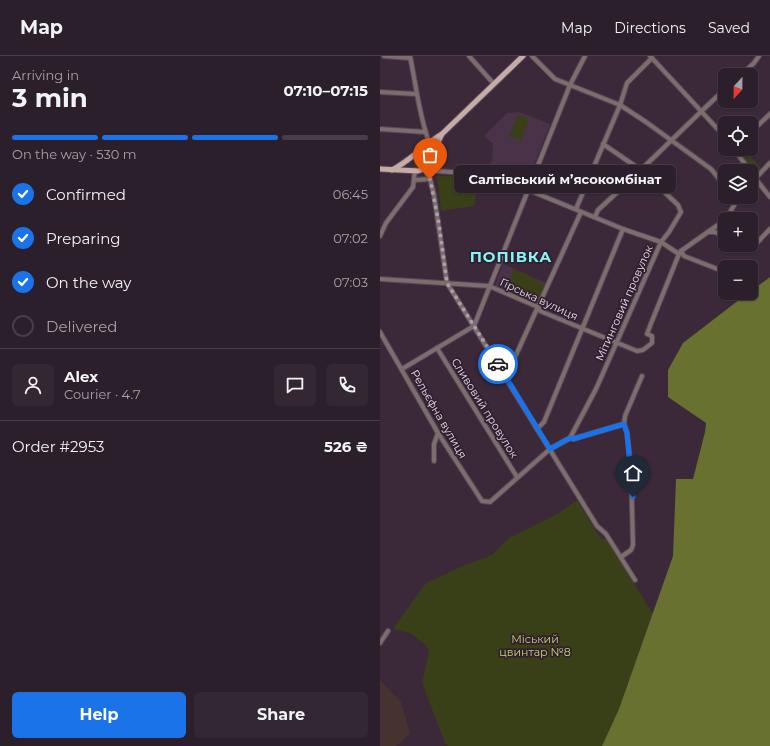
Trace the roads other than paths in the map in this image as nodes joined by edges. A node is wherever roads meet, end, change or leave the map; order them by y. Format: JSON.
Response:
{"nodes":[{"id":1,"x":384,"y":56,"type":"edge"},
{"id":2,"x":469,"y":56,"type":"edge"},
{"id":3,"x":523,"y":56,"type":"edge"},
{"id":4,"x":532,"y":56,"type":"edge"},
{"id":5,"x":585,"y":56,"type":"edge"},
{"id":6,"x":658,"y":56,"type":"edge"},
{"id":7,"x":759,"y":56,"type":"edge"},
{"id":8,"x":410,"y":57,"type":"edge"},
{"id":9,"x":652,"y":58,"type":"edge"},
{"id":10,"x":749,"y":68,"type":"edge"},
{"id":11,"x":494,"y":84,"type":"junction"},
{"id":12,"x":570,"y":85,"type":"junction"},
{"id":13,"x":380,"y":92,"type":"edge"},
{"id":14,"x":416,"y":94,"type":"junction"},
{"id":15,"x":718,"y":95,"type":"edge"},
{"id":16,"x":620,"y":105,"type":"junction"},
{"id":17,"x":700,"y":112,"type":"junction"},
{"id":18,"x":770,"y":114,"type":"edge"},
{"id":19,"x":758,"y":125,"type":"edge"},
{"id":20,"x":380,"y":130,"type":"edge"},
{"id":21,"x":718,"y":130,"type":"edge"},
{"id":22,"x":425,"y":132,"type":"junction"},
{"id":23,"x":442,"y":134,"type":"junction"},
{"id":24,"x":671,"y":139,"type":"junction"},
{"id":25,"x":429,"y":142,"type":"junction"},
{"id":26,"x":603,"y":144,"type":"junction"},
{"id":27,"x":423,"y":147,"type":"junction"},
{"id":28,"x":433,"y":153,"type":"junction"},
{"id":29,"x":413,"y":157,"type":"junction"},
{"id":30,"x":770,"y":163,"type":"edge"},
{"id":31,"x":426,"y":168,"type":"junction"},
{"id":32,"x":380,"y":169,"type":"edge"},
{"id":33,"x":392,"y":170,"type":"junction"},
{"id":34,"x":415,"y":170,"type":"junction"},
{"id":35,"x":641,"y":170,"type":"junction"},
{"id":36,"x":758,"y":175,"type":"edge"},
{"id":37,"x":718,"y":178,"type":"edge"},
{"id":38,"x":430,"y":179,"type":"junction"},
{"id":39,"x":415,"y":180,"type":"junction"},
{"id":40,"x":758,"y":182,"type":"edge"},
{"id":41,"x":528,"y":190,"type":"junction"},
{"id":42,"x":770,"y":197,"type":"edge"},
{"id":43,"x":576,"y":209,"type":"junction"},
{"id":44,"x":581,"y":212,"type":"junction"},
{"id":45,"x":595,"y":217,"type":"junction"},
{"id":46,"x":718,"y":225,"type":"edge"},
{"id":47,"x":623,"y":229,"type":"junction"},
{"id":48,"x":770,"y":229,"type":"edge"},
{"id":49,"x":705,"y":233,"type":"junction"},
{"id":50,"x":718,"y":234,"type":"edge"},
{"id":51,"x":380,"y":236,"type":"edge"},
{"id":52,"x":661,"y":242,"type":"junction"},
{"id":53,"x":758,"y":242,"type":"edge"},
{"id":54,"x":680,"y":252,"type":"junction"},
{"id":55,"x":718,"y":269,"type":"edge"},
{"id":56,"x":380,"y":279,"type":"edge"},
{"id":57,"x":447,"y":283,"type":"junction"},
{"id":58,"x":489,"y":286,"type":"junction"},
{"id":59,"x":538,"y":307,"type":"junction"},
{"id":60,"x":474,"y":326,"type":"junction"},
{"id":61,"x":583,"y":328,"type":"junction"},
{"id":62,"x":380,"y":332,"type":"edge"},
{"id":63,"x":617,"y":342,"type":"junction"},
{"id":64,"x":437,"y":348,"type":"junction"},
{"id":65,"x":402,"y":368,"type":"junction"},
{"id":66,"x":642,"y":376,"type":"dead end"},
{"id":67,"x":506,"y":377,"type":"junction"},
{"id":68,"x":624,"y":424,"type":"junction"},
{"id":69,"x":537,"y":429,"type":"junction"},
{"id":70,"x":438,"y":433,"type":"junction"},
{"id":71,"x":570,"y":438,"type":"junction"},
{"id":72,"x":550,"y":449,"type":"junction"},
{"id":73,"x":434,"y":461,"type":"dead end"},
{"id":74,"x":517,"y":477,"type":"junction"},
{"id":75,"x":621,"y":557,"type":"junction"},
{"id":76,"x":635,"y":580,"type":"dead end"},
{"id":77,"x":388,"y":631,"type":"dead end"},
{"id":78,"x":380,"y":643,"type":"edge"}],
"edges":[{"from":1,"to":8,"type":"street"},
{"from":2,"to":11,"type":"street"},
{"from":3,"to":11,"type":"main road"},
{"from":4,"to":12,"type":"street"},
{"from":5,"to":12,"type":"street"},
{"from":6,"to":9,"type":"street"},
{"from":7,"to":10,"type":"street"},
{"from":8,"to":14,"type":"street"},
{"from":9,"to":16,"type":"street"},
{"from":9,"to":17,"type":"street"},
{"from":11,"to":23,"type":"main road"},
{"from":12,"to":16,"type":"street"},
{"from":12,"to":41,"type":"street"},
{"from":13,"to":14,"type":"street"},
{"from":14,"to":22,"type":"street"},
{"from":15,"to":17,"type":"street"},
{"from":16,"to":24,"type":"street"},
{"from":16,"to":26,"type":"street"},
{"from":17,"to":21,"type":"street"},
{"from":17,"to":24,"type":"street"},
{"from":18,"to":19,"type":"street"},
{"from":20,"to":22,"type":"street"},
{"from":22,"to":25,"type":"street"},
{"from":23,"to":25,"type":"main road"},
{"from":23,"to":28,"type":"main road"},
{"from":24,"to":35,"type":"street"},
{"from":24,"to":37,"type":"street"},
{"from":25,"to":27,"type":"main road"},
{"from":26,"to":35,"type":"street"},
{"from":26,"to":43,"type":"street"},
{"from":27,"to":28,"type":"main road"},
{"from":27,"to":29,"type":"main road"},
{"from":28,"to":31,"type":"main road"},
{"from":29,"to":33,"type":"main road"},
{"from":29,"to":34,"type":"main road"},
{"from":30,"to":36,"type":"street"},
{"from":31,"to":34,"type":"main road"},
{"from":31,"to":38,"type":"street"},
{"from":31,"to":41,"type":"street"},
{"from":32,"to":33,"type":"main road"},
{"from":33,"to":34,"type":"main road"},
{"from":34,"to":39,"type":"street"},
{"from":35,"to":45,"type":"street"},
{"from":35,"to":52,"type":"street","name":"Мітинговий провулок"},
{"from":38,"to":39,"type":"street"},
{"from":38,"to":57,"type":"street"},
{"from":39,"to":51,"type":"street"},
{"from":40,"to":42,"type":"street"},
{"from":41,"to":43,"type":"street"},
{"from":41,"to":58,"type":"street"},
{"from":43,"to":44,"type":"street"},
{"from":44,"to":45,"type":"street"},
{"from":44,"to":59,"type":"street"},
{"from":45,"to":47,"type":"street"},
{"from":46,"to":49,"type":"street"},
{"from":47,"to":52,"type":"street"},
{"from":47,"to":61,"type":"street"},
{"from":48,"to":53,"type":"street"},
{"from":49,"to":50,"type":"street"},
{"from":49,"to":54,"type":"street"},
{"from":52,"to":54,"type":"street"},
{"from":52,"to":63,"type":"street","name":"Мітинговий провулок"},
{"from":54,"to":55,"type":"street"},
{"from":54,"to":63,"type":"street","name":"Гірська вулиця"},
{"from":56,"to":57,"type":"street","name":"Гірська вулиця"},
{"from":57,"to":58,"type":"street","name":"Гірська вулиця"},
{"from":57,"to":60,"type":"street"},
{"from":58,"to":59,"type":"street","name":"Гірська вулиця"},
{"from":58,"to":60,"type":"street"},
{"from":59,"to":61,"type":"street","name":"Гірська вулиця"},
{"from":59,"to":67,"type":"street"},
{"from":60,"to":64,"type":"street"},
{"from":60,"to":67,"type":"street"},
{"from":61,"to":63,"type":"street","name":"Гірська вулиця"},
{"from":61,"to":69,"type":"street"},
{"from":62,"to":65,"type":"street","name":"Рельєфна вулиця"},
{"from":63,"to":71,"type":"street","name":"Мітинговий провулок"},
{"from":64,"to":65,"type":"street"},
{"from":64,"to":74,"type":"street","name":"Сливовий провулок"},
{"from":65,"to":70,"type":"street","name":"Рельєфна вулиця"},
{"from":66,"to":68,"type":"street"},
{"from":67,"to":69,"type":"street"},
{"from":68,"to":71,"type":"street"},
{"from":68,"to":75,"type":"street"},
{"from":69,"to":72,"type":"street"},
{"from":70,"to":73,"type":"street"},
{"from":70,"to":74,"type":"street","name":"Рельєфна вулиця"},
{"from":71,"to":72,"type":"street"},
{"from":72,"to":74,"type":"street"},
{"from":72,"to":75,"type":"street"},
{"from":75,"to":76,"type":"street"},
{"from":77,"to":78,"type":"street"}]}
